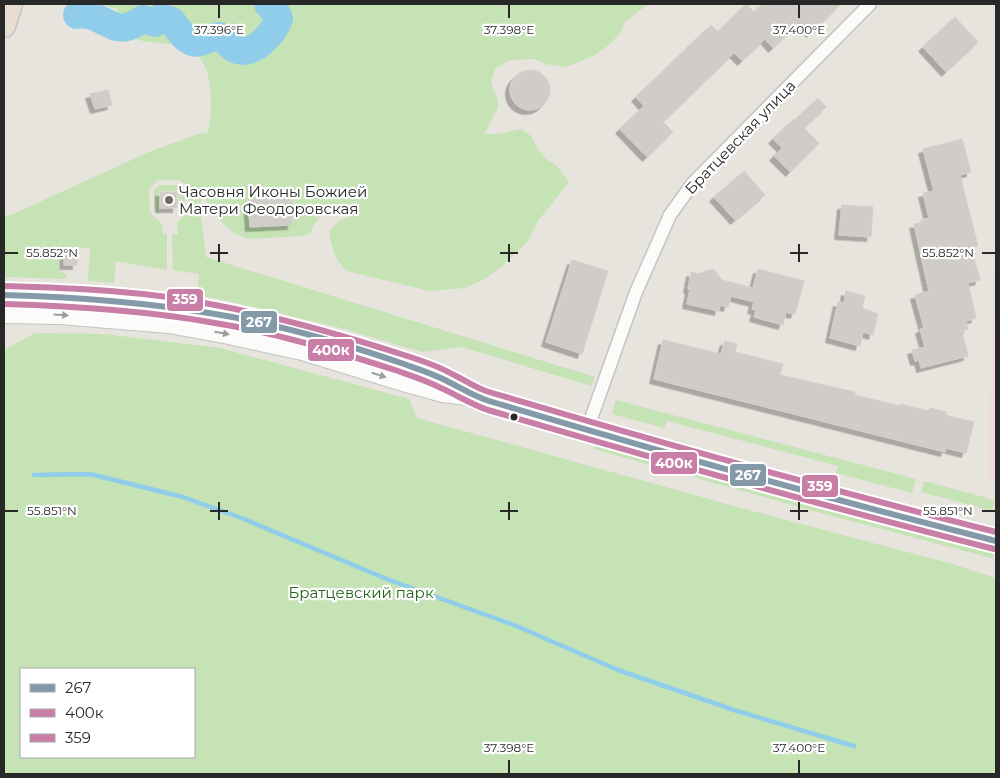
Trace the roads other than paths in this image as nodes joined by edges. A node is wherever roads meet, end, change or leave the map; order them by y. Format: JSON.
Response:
{"nodes":[{"id":1,"x":10,"y":4,"type":"edge"},
{"id":2,"x":870,"y":4,"type":"edge"},
{"id":3,"x":4,"y":26,"type":"edge"},
{"id":4,"x":8,"y":295,"type":"edge"},
{"id":5,"x":8,"y":314,"type":"edge"},
{"id":6,"x":476,"y":397,"type":"junction"},
{"id":7,"x":587,"y":430,"type":"junction"},
{"id":8,"x":996,"y":541,"type":"edge"}],
"edges":[{"from":1,"to":3,"type":"highway"},
{"from":2,"to":7,"type":"street","name":"Братцевская улица"},
{"from":4,"to":6,"type":"main road"},
{"from":5,"to":6,"type":"main road","one_way":true},
{"from":6,"to":7,"type":"main road"},
{"from":7,"to":8,"type":"main road"}]}
